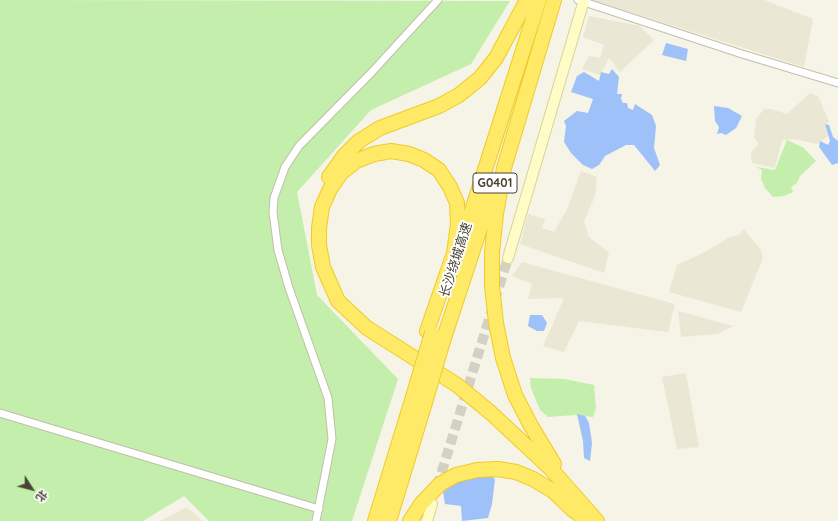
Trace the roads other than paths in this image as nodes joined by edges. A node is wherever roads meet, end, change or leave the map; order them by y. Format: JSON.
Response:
{"nodes":[{"id":1,"x":438,"y":0,"type":"edge"},
{"id":2,"x":527,"y":0,"type":"edge"},
{"id":3,"x":539,"y":0,"type":"edge"},
{"id":4,"x":551,"y":0,"type":"edge"},
{"id":5,"x":554,"y":0,"type":"edge"},
{"id":6,"x":582,"y":1,"type":"edge"},
{"id":7,"x":536,"y":22,"type":"junction"},
{"id":8,"x":838,"y":83,"type":"edge"},
{"id":9,"x":508,"y":258,"type":"tunnel mouth"},
{"id":10,"x":434,"y":335,"type":"junction"},
{"id":11,"x":414,"y":401,"type":"junction"},
{"id":12,"x":0,"y":413,"type":"edge"},
{"id":13,"x":582,"y":503,"type":"junction"},
{"id":14,"x":432,"y":504,"type":"dead end"},
{"id":15,"x":319,"y":509,"type":"junction"},
{"id":16,"x":588,"y":520,"type":"edge"},
{"id":17,"x":316,"y":521,"type":"edge"},
{"id":18,"x":375,"y":521,"type":"edge"},
{"id":19,"x":389,"y":521,"type":"edge"},
{"id":20,"x":410,"y":521,"type":"edge"},
{"id":21,"x":427,"y":521,"type":"edge"}],
"edges":[{"from":1,"to":15,"type":"street"},
{"from":2,"to":7,"type":"highway"},
{"from":3,"to":7,"type":"highway","name":"长沙绕城高速","number":"G0401"},
{"from":4,"to":7,"type":"highway","name":"长沙绕城高速","number":"G0401"},
{"from":5,"to":7,"type":"highway"},
{"from":6,"to":8,"type":"street"},
{"from":6,"to":9,"type":"street"},
{"from":7,"to":10,"type":"highway","name":"长沙绕城高速","number":"G0401"},
{"from":7,"to":13,"type":"highway"},
{"from":7,"to":16,"type":"highway"},
{"from":10,"to":11,"type":"highway"},
{"from":10,"to":11,"type":"highway","name":"长沙绕城高速","number":"G0401","bridge":true},
{"from":10,"to":13,"type":"highway"},
{"from":11,"to":18,"type":"highway"},
{"from":11,"to":19,"type":"highway","name":"长沙绕城高速","number":"G0401"},
{"from":12,"to":15,"type":"street"},
{"from":13,"to":16,"type":"highway"},
{"from":14,"to":21,"type":"street"},
{"from":15,"to":17,"type":"street"},
{"from":16,"to":20,"type":"highway"}]}
